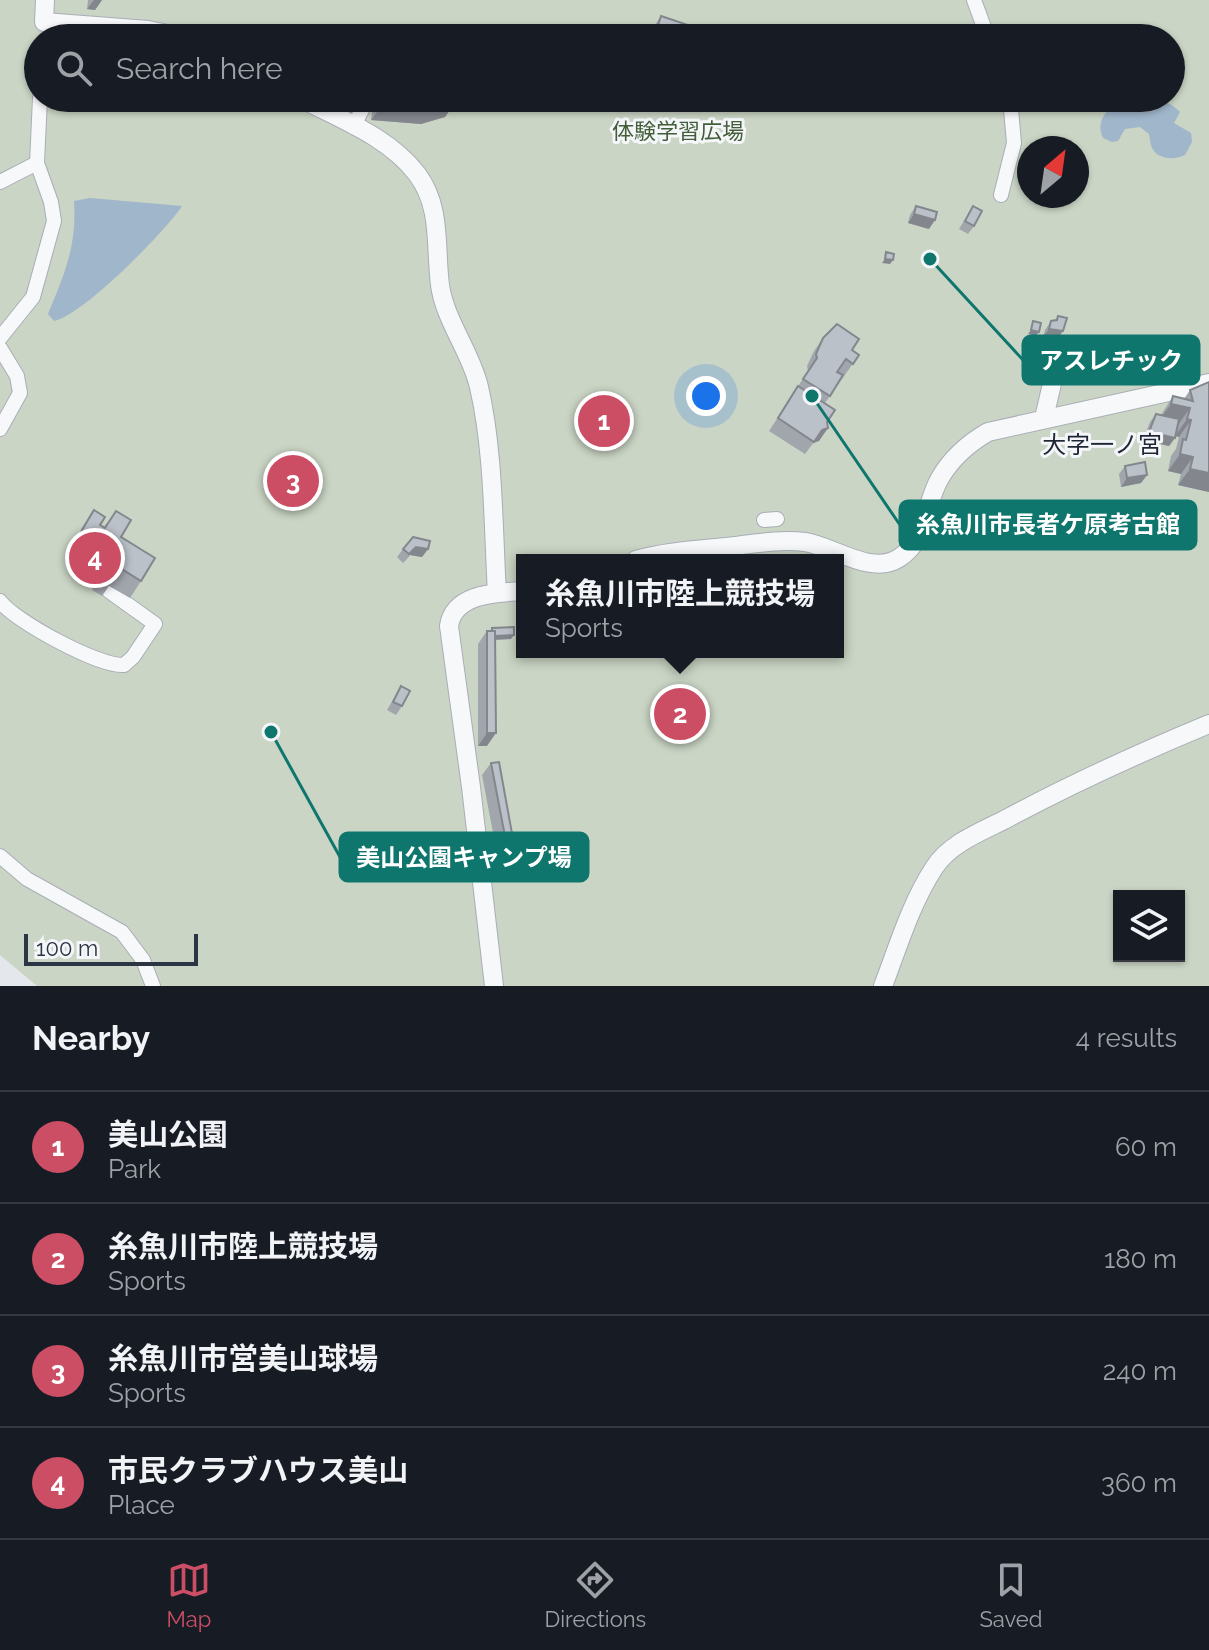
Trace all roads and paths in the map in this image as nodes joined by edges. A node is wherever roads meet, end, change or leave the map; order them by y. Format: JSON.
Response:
{"nodes":[{"id":1,"x":45,"y":0,"type":"edge"},
{"id":2,"x":974,"y":0,"type":"edge"},
{"id":3,"x":43,"y":24,"type":"edge"},
{"id":4,"x":983,"y":24,"type":"edge"},
{"id":5,"x":39,"y":112,"type":"edge"},
{"id":6,"x":326,"y":112,"type":"edge"},
{"id":7,"x":361,"y":112,"type":"edge"},
{"id":8,"x":1011,"y":112,"type":"edge"},
{"id":9,"x":353,"y":127,"type":"junction"},
{"id":10,"x":37,"y":163,"type":"junction"},
{"id":11,"x":0,"y":182,"type":"edge"},
{"id":12,"x":1001,"y":195,"type":"dead end"},
{"id":13,"x":0,"y":338,"type":"edge"},
{"id":14,"x":1061,"y":345,"type":"dead end"},
{"id":15,"x":0,"y":348,"type":"edge"},
{"id":16,"x":1209,"y":383,"type":"edge"},
{"id":17,"x":1044,"y":418,"type":"junction"},
{"id":18,"x":0,"y":429,"type":"edge"},
{"id":19,"x":669,"y":554,"type":"edge"},
{"id":20,"x":109,"y":591,"type":"edge"},
{"id":21,"x":516,"y":591,"type":"edge"},
{"id":22,"x":497,"y":593,"type":"junction"},
{"id":23,"x":0,"y":601,"type":"edge"},
{"id":24,"x":1209,"y":724,"type":"edge"},
{"id":25,"x":0,"y":856,"type":"edge"},
{"id":26,"x":153,"y":986,"type":"edge"},
{"id":27,"x":494,"y":986,"type":"edge"},
{"id":28,"x":883,"y":986,"type":"edge"}],
"edges":[{"from":1,"to":3,"type":"street"},
{"from":2,"to":4,"type":"street"},
{"from":5,"to":10,"type":"street"},
{"from":6,"to":9,"type":"street"},
{"from":7,"to":9,"type":"street"},
{"from":8,"to":12,"type":"street"},
{"from":9,"to":22,"type":"street"},
{"from":10,"to":11,"type":"street"},
{"from":10,"to":13,"type":"street"},
{"from":14,"to":17,"type":"street"},
{"from":15,"to":18,"type":"street"},
{"from":16,"to":17,"type":"street"},
{"from":17,"to":19,"type":"street"},
{"from":20,"to":23,"type":"street"},
{"from":21,"to":22,"type":"street"},
{"from":22,"to":27,"type":"street"},
{"from":24,"to":28,"type":"street"},
{"from":25,"to":26,"type":"street"}]}
